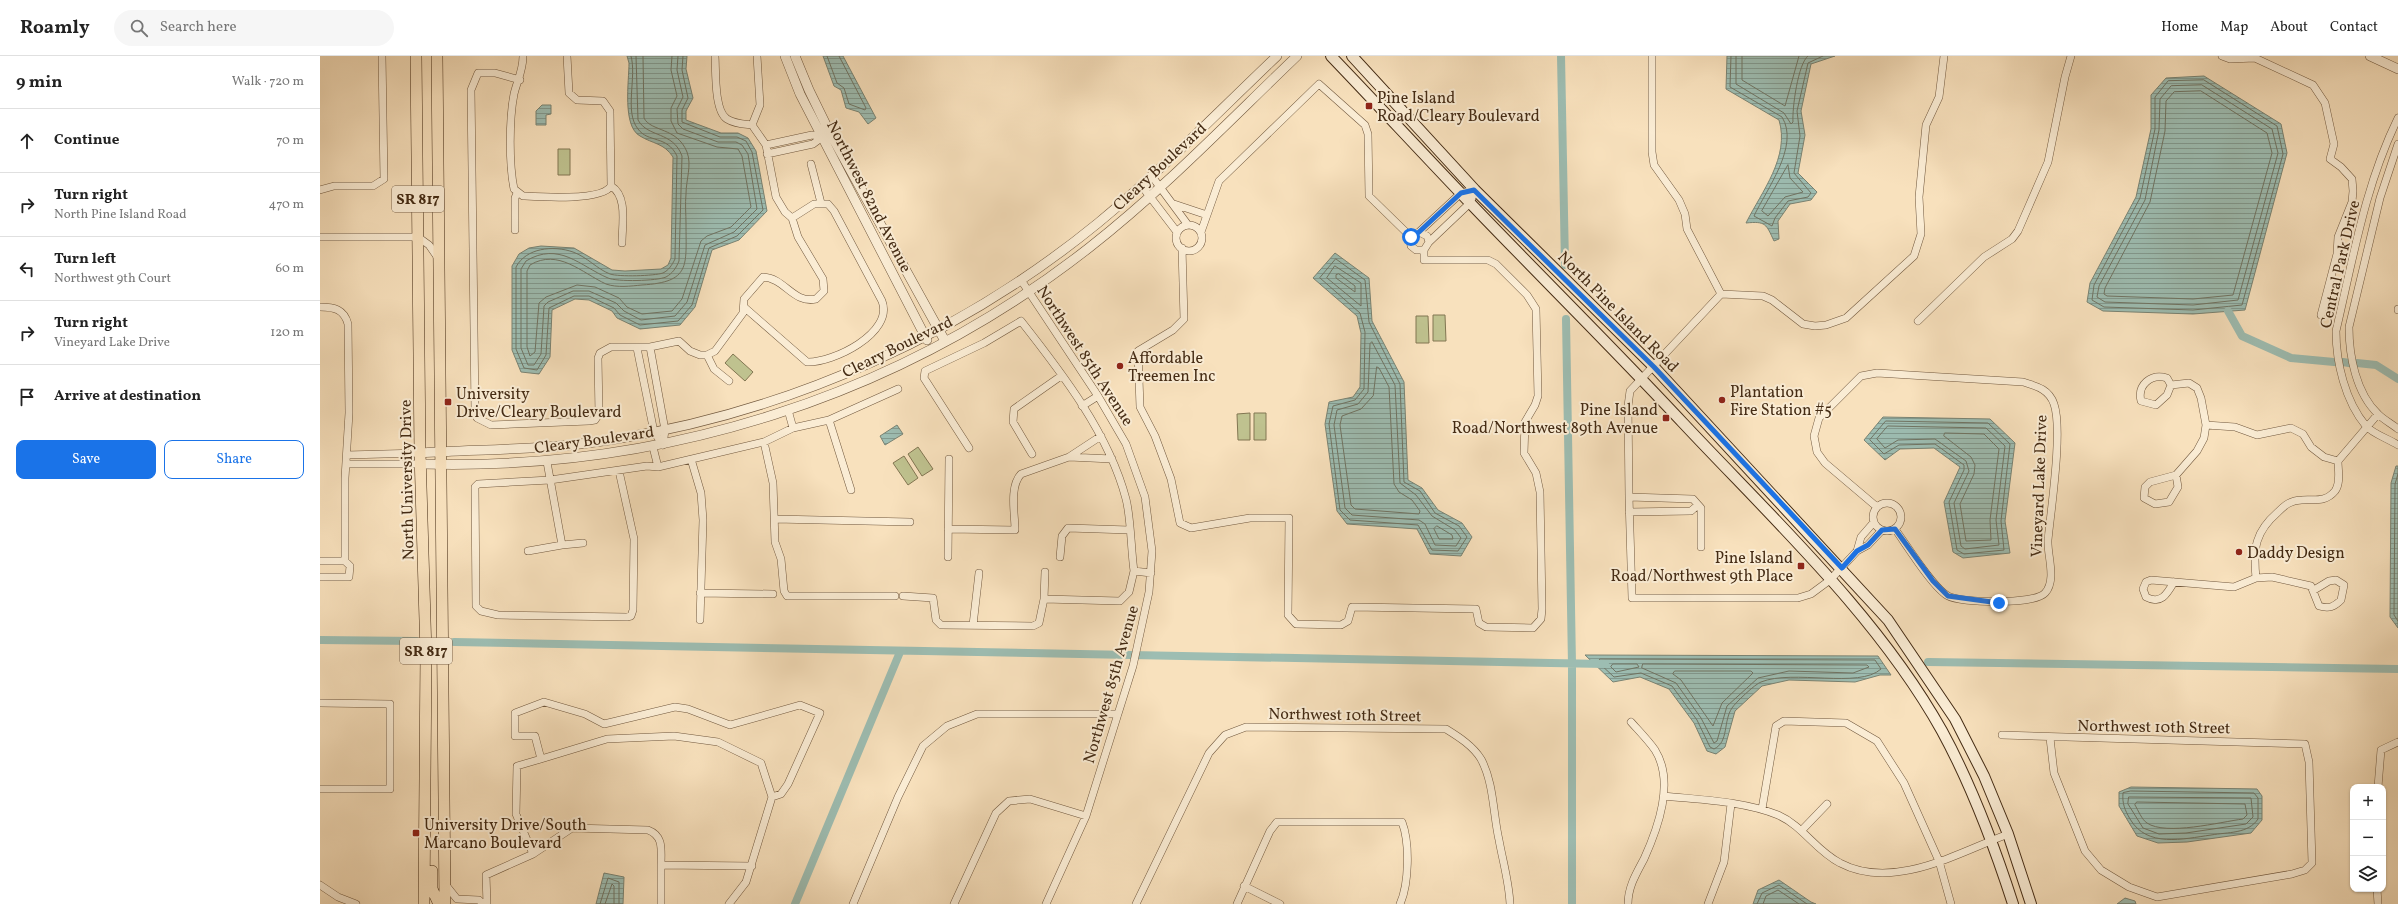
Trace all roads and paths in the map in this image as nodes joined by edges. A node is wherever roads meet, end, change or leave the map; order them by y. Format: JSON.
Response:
{"nodes":[{"id":1,"x":382,"y":56,"type":"edge"},
{"id":2,"x":416,"y":56,"type":"edge"},
{"id":3,"x":437,"y":56,"type":"edge"},
{"id":4,"x":523,"y":56,"type":"edge"},
{"id":5,"x":567,"y":56,"type":"edge"},
{"id":6,"x":715,"y":56,"type":"edge"},
{"id":7,"x":757,"y":56,"type":"edge"},
{"id":8,"x":785,"y":56,"type":"edge"},
{"id":9,"x":796,"y":56,"type":"edge"},
{"id":10,"x":1277,"y":56,"type":"edge"},
{"id":11,"x":1297,"y":56,"type":"edge"},
{"id":12,"x":1331,"y":56,"type":"edge"},
{"id":13,"x":1352,"y":56,"type":"edge"},
{"id":14,"x":1652,"y":56,"type":"edge"},
{"id":15,"x":1944,"y":56,"type":"edge"},
{"id":16,"x":2071,"y":56,"type":"edge"},
{"id":17,"x":2222,"y":56,"type":"edge"},
{"id":18,"x":2370,"y":56,"type":"edge"},
{"id":19,"x":2398,"y":69,"type":"edge"},
{"id":20,"x":520,"y":80,"type":"junction"},
{"id":21,"x":2398,"y":118,"type":"edge"},
{"id":22,"x":752,"y":125,"type":"junction"},
{"id":23,"x":826,"y":134,"type":"junction"},
{"id":24,"x":783,"y":142,"type":"junction"},
{"id":25,"x":2398,"y":144,"type":"edge"},
{"id":26,"x":766,"y":145,"type":"junction"},
{"id":27,"x":786,"y":151,"type":"junction"},
{"id":28,"x":767,"y":154,"type":"junction"},
{"id":29,"x":811,"y":164,"type":"dead end"},
{"id":30,"x":1152,"y":176,"type":"junction"},
{"id":31,"x":1141,"y":185,"type":"junction"},
{"id":32,"x":611,"y":186,"type":"junction"},
{"id":33,"x":1160,"y":186,"type":"junction"},
{"id":34,"x":320,"y":190,"type":"edge"},
{"id":35,"x":1474,"y":190,"type":"junction"},
{"id":36,"x":517,"y":193,"type":"junction"},
{"id":37,"x":1461,"y":193,"type":"junction"},
{"id":38,"x":1151,"y":195,"type":"junction"},
{"id":39,"x":821,"y":203,"type":"junction"},
{"id":40,"x":1470,"y":203,"type":"junction"},
{"id":41,"x":1174,"y":204,"type":"junction"},
{"id":42,"x":1207,"y":215,"type":"junction"},
{"id":43,"x":792,"y":218,"type":"junction"},
{"id":44,"x":1188,"y":225,"type":"junction"},
{"id":45,"x":515,"y":230,"type":"dead end"},
{"id":46,"x":1177,"y":232,"type":"junction"},
{"id":47,"x":1201,"y":232,"type":"junction"},
{"id":48,"x":1419,"y":232,"type":"junction"},
{"id":49,"x":320,"y":237,"type":"edge"},
{"id":50,"x":418,"y":237,"type":"junction"},
{"id":51,"x":1411,"y":237,"type":"junction"},
{"id":52,"x":1428,"y":242,"type":"junction"},
{"id":53,"x":622,"y":243,"type":"dead end"},
{"id":54,"x":1182,"y":248,"type":"junction"},
{"id":55,"x":1424,"y":250,"type":"junction"},
{"id":56,"x":439,"y":260,"type":"junction"},
{"id":57,"x":1021,"y":280,"type":"junction"},
{"id":58,"x":1028,"y":292,"type":"junction"},
{"id":59,"x":1721,"y":294,"type":"junction"},
{"id":60,"x":320,"y":307,"type":"edge"},
{"id":61,"x":744,"y":307,"type":"junction"},
{"id":62,"x":2321,"y":315,"type":"dead end"},
{"id":63,"x":1918,"y":321,"type":"dead end"},
{"id":64,"x":938,"y":328,"type":"junction"},
{"id":65,"x":925,"y":336,"type":"junction"},
{"id":66,"x":946,"y":341,"type":"junction"},
{"id":67,"x":650,"y":347,"type":"junction"},
{"id":68,"x":637,"y":348,"type":"junction"},
{"id":69,"x":932,"y":348,"type":"junction"},
{"id":70,"x":707,"y":355,"type":"junction"},
{"id":71,"x":653,"y":365,"type":"junction"},
{"id":72,"x":641,"y":367,"type":"junction"},
{"id":73,"x":1654,"y":367,"type":"junction"},
{"id":74,"x":1061,"y":376,"type":"junction"},
{"id":75,"x":1642,"y":379,"type":"junction"},
{"id":76,"x":729,"y":381,"type":"dead end"},
{"id":77,"x":2171,"y":385,"type":"junction"},
{"id":78,"x":898,"y":389,"type":"dead end"},
{"id":79,"x":1098,"y":396,"type":"junction"},
{"id":80,"x":1082,"y":406,"type":"junction"},
{"id":81,"x":788,"y":410,"type":"junction"},
{"id":82,"x":2378,"y":414,"type":"junction"},
{"id":83,"x":829,"y":420,"type":"junction"},
{"id":84,"x":2206,"y":425,"type":"junction"},
{"id":85,"x":2367,"y":426,"type":"junction"},
{"id":86,"x":793,"y":428,"type":"junction"},
{"id":87,"x":2398,"y":429,"type":"edge"},
{"id":88,"x":666,"y":430,"type":"junction"},
{"id":89,"x":654,"y":432,"type":"junction"},
{"id":90,"x":1100,"y":436,"type":"junction"},
{"id":91,"x":764,"y":442,"type":"junction"},
{"id":92,"x":663,"y":445,"type":"junction"},
{"id":93,"x":2398,"y":445,"type":"edge"},
{"id":94,"x":653,"y":447,"type":"junction"},
{"id":95,"x":968,"y":448,"type":"dead end"},
{"id":96,"x":441,"y":452,"type":"junction"},
{"id":97,"x":1032,"y":454,"type":"dead end"},
{"id":98,"x":347,"y":455,"type":"junction"},
{"id":99,"x":1069,"y":457,"type":"junction"},
{"id":100,"x":421,"y":459,"type":"junction"},
{"id":101,"x":691,"y":459,"type":"junction"},
{"id":102,"x":950,"y":459,"type":"dead end"},
{"id":103,"x":1112,"y":459,"type":"junction"},
{"id":104,"x":2338,"y":461,"type":"junction"},
{"id":105,"x":547,"y":462,"type":"junction"},
{"id":106,"x":346,"y":464,"type":"junction"},
{"id":107,"x":441,"y":465,"type":"junction"},
{"id":108,"x":658,"y":467,"type":"junction"},
{"id":109,"x":619,"y":471,"type":"junction"},
{"id":110,"x":2176,"y":475,"type":"junction"},
{"id":111,"x":550,"y":480,"type":"junction"},
{"id":112,"x":851,"y":490,"type":"dead end"},
{"id":113,"x":1629,"y":497,"type":"junction"},
{"id":114,"x":1698,"y":505,"type":"junction"},
{"id":115,"x":1877,"y":507,"type":"junction"},
{"id":116,"x":1629,"y":512,"type":"junction"},
{"id":117,"x":775,"y":519,"type":"junction"},
{"id":118,"x":910,"y":522,"type":"dead end"},
{"id":119,"x":1874,"y":522,"type":"junction"},
{"id":120,"x":1895,"y":529,"type":"junction"},
{"id":121,"x":948,"y":530,"type":"junction"},
{"id":122,"x":1129,"y":530,"type":"junction"},
{"id":123,"x":1882,"y":530,"type":"junction"},
{"id":124,"x":583,"y":543,"type":"dead end"},
{"id":125,"x":562,"y":545,"type":"junction"},
{"id":126,"x":1701,"y":547,"type":"dead end"},
{"id":127,"x":528,"y":551,"type":"dead end"},
{"id":128,"x":1857,"y":551,"type":"junction"},
{"id":129,"x":948,"y":557,"type":"dead end"},
{"id":130,"x":1060,"y":557,"type":"dead end"},
{"id":131,"x":320,"y":561,"type":"edge"},
{"id":132,"x":345,"y":561,"type":"junction"},
{"id":133,"x":1842,"y":568,"type":"junction"},
{"id":134,"x":1044,"y":572,"type":"dead end"},
{"id":135,"x":1134,"y":572,"type":"junction"},
{"id":136,"x":979,"y":573,"type":"dead end"},
{"id":137,"x":1151,"y":573,"type":"junction"},
{"id":138,"x":320,"y":577,"type":"edge"},
{"id":139,"x":2256,"y":578,"type":"junction"},
{"id":140,"x":1830,"y":580,"type":"junction"},
{"id":141,"x":2174,"y":582,"type":"dead end"},
{"id":142,"x":2314,"y":590,"type":"junction"},
{"id":143,"x":700,"y":593,"type":"junction"},
{"id":144,"x":773,"y":594,"type":"dead end"},
{"id":145,"x":895,"y":596,"type":"dead end"},
{"id":146,"x":904,"y":596,"type":"dead end"},
{"id":147,"x":1044,"y":599,"type":"junction"},
{"id":148,"x":700,"y":620,"type":"dead end"},
{"id":149,"x":973,"y":625,"type":"junction"},
{"id":150,"x":320,"y":703,"type":"edge"},
{"id":151,"x":1118,"y":714,"type":"junction"},
{"id":152,"x":1632,"y":722,"type":"dead end"},
{"id":153,"x":2002,"y":736,"type":"dead end"},
{"id":154,"x":2050,"y":738,"type":"junction"},
{"id":155,"x":2398,"y":742,"type":"edge"},
{"id":156,"x":541,"y":759,"type":"junction"},
{"id":157,"x":2378,"y":784,"type":"edge"},
{"id":158,"x":425,"y":786,"type":"junction"},
{"id":159,"x":320,"y":789,"type":"edge"},
{"id":160,"x":1664,"y":796,"type":"junction"},
{"id":161,"x":772,"y":797,"type":"junction"},
{"id":162,"x":1731,"y":804,"type":"junction"},
{"id":163,"x":1827,"y":804,"type":"dead end"},
{"id":164,"x":1762,"y":809,"type":"junction"},
{"id":165,"x":1086,"y":816,"type":"junction"},
{"id":166,"x":1802,"y":830,"type":"junction"},
{"id":167,"x":2008,"y":834,"type":"junction"},
{"id":168,"x":1992,"y":840,"type":"junction"},
{"id":169,"x":533,"y":854,"type":"junction"},
{"id":170,"x":1939,"y":861,"type":"junction"},
{"id":171,"x":662,"y":865,"type":"junction"},
{"id":172,"x":752,"y":866,"type":"junction"},
{"id":173,"x":444,"y":883,"type":"junction"},
{"id":174,"x":320,"y":885,"type":"edge"},
{"id":175,"x":1244,"y":886,"type":"junction"},
{"id":176,"x":2376,"y":892,"type":"edge"},
{"id":177,"x":2157,"y":900,"type":"edge"},
{"id":178,"x":356,"y":904,"type":"edge"},
{"id":179,"x":424,"y":904,"type":"edge"},
{"id":180,"x":439,"y":904,"type":"edge"},
{"id":181,"x":445,"y":904,"type":"edge"},
{"id":182,"x":483,"y":904,"type":"edge"},
{"id":183,"x":487,"y":904,"type":"edge"},
{"id":184,"x":662,"y":904,"type":"edge"},
{"id":185,"x":729,"y":904,"type":"edge"},
{"id":186,"x":853,"y":904,"type":"edge"},
{"id":187,"x":954,"y":904,"type":"edge"},
{"id":188,"x":1046,"y":904,"type":"edge"},
{"id":189,"x":1136,"y":904,"type":"edge"},
{"id":190,"x":1237,"y":904,"type":"edge"},
{"id":191,"x":1280,"y":904,"type":"edge"},
{"id":192,"x":1400,"y":904,"type":"edge"},
{"id":193,"x":1510,"y":904,"type":"edge"},
{"id":194,"x":1628,"y":904,"type":"edge"},
{"id":195,"x":1708,"y":904,"type":"edge"},
{"id":196,"x":1951,"y":904,"type":"edge"},
{"id":197,"x":2013,"y":904,"type":"edge"},
{"id":198,"x":2031,"y":904,"type":"edge"},
{"id":199,"x":2378,"y":904,"type":"edge"}],
"edges":[{"from":1,"to":34,"type":"street"},
{"from":2,"to":50,"type":"main road","name":"North University Drive","number":"SR 817"},
{"from":3,"to":56,"type":"main road","number":"SR 817"},
{"from":4,"to":20,"type":"street"},
{"from":5,"to":32,"type":"street"},
{"from":6,"to":22,"type":"street"},
{"from":7,"to":22,"type":"street"},
{"from":8,"to":23,"type":"street","name":"Northwest 82nd Avenue"},
{"from":9,"to":23,"type":"street","name":"Northwest 82nd Avenue"},
{"from":10,"to":30,"type":"street","name":"Cleary Boulevard"},
{"from":11,"to":33,"type":"street","name":"Cleary Boulevard"},
{"from":12,"to":37,"type":"main road","name":"North Pine Island Road"},
{"from":13,"to":35,"type":"main road","name":"North Pine Island Road"},
{"from":14,"to":59,"type":"street"},
{"from":15,"to":59,"type":"street"},
{"from":16,"to":63,"type":"street"},
{"from":17,"to":62,"type":"street"},
{"from":18,"to":19,"type":"street"},
{"from":20,"to":36,"type":"street"},
{"from":20,"to":68,"type":"street"},
{"from":21,"to":85,"type":"street","name":"Central Park Drive"},
{"from":22,"to":26,"type":"street"},
{"from":23,"to":24,"type":"street"},
{"from":23,"to":27,"type":"street"},
{"from":23,"to":64,"type":"street","name":"Northwest 82nd Avenue"},
{"from":23,"to":65,"type":"street","name":"Northwest 82nd Avenue"},
{"from":24,"to":26,"type":"street"},
{"from":24,"to":27,"type":"street"},
{"from":25,"to":82,"type":"street","name":"Central Park Drive"},
{"from":26,"to":28,"type":"street"},
{"from":27,"to":28,"type":"street"},
{"from":28,"to":43,"type":"street"},
{"from":29,"to":39,"type":"street"},
{"from":30,"to":31,"type":"street","name":"Cleary Boulevard"},
{"from":30,"to":33,"type":"street"},
{"from":31,"to":38,"type":"street"},
{"from":31,"to":57,"type":"street","name":"Cleary Boulevard"},
{"from":32,"to":36,"type":"street"},
{"from":32,"to":53,"type":"street"},
{"from":33,"to":38,"type":"street","name":"Cleary Boulevard"},
{"from":33,"to":41,"type":"street"},
{"from":35,"to":37,"type":"street"},
{"from":35,"to":40,"type":"street"},
{"from":35,"to":73,"type":"main road","name":"North Pine Island Road"},
{"from":36,"to":45,"type":"street"},
{"from":37,"to":40,"type":"main road","name":"North Pine Island Road"},
{"from":37,"to":48,"type":"street"},
{"from":38,"to":46,"type":"street"},
{"from":38,"to":58,"type":"street","name":"Cleary Boulevard"},
{"from":39,"to":43,"type":"street"},
{"from":39,"to":61,"type":"street"},
{"from":40,"to":52,"type":"street"},
{"from":40,"to":75,"type":"main road","name":"North Pine Island Road"},
{"from":41,"to":42,"type":"street"},
{"from":41,"to":44,"type":"street"},
{"from":42,"to":47,"type":"street"},
{"from":42,"to":51,"type":"street"},
{"from":43,"to":61,"type":"street"},
{"from":44,"to":46,"type":"street"},
{"from":44,"to":47,"type":"street"},
{"from":46,"to":54,"type":"street"},
{"from":47,"to":54,"type":"street"},
{"from":48,"to":51,"type":"street"},
{"from":48,"to":52,"type":"street"},
{"from":49,"to":50,"type":"street"},
{"from":50,"to":56,"type":"street"},
{"from":50,"to":100,"type":"main road","name":"North University Drive","number":"SR 817"},
{"from":51,"to":55,"type":"street"},
{"from":52,"to":55,"type":"street"},
{"from":54,"to":55,"type":"street"},
{"from":56,"to":96,"type":"main road","number":"SR 817"},
{"from":57,"to":58,"type":"street","name":"Northwest 85th Avenue"},
{"from":57,"to":64,"type":"street","name":"Cleary Boulevard"},
{"from":58,"to":66,"type":"street","name":"Cleary Boulevard"},
{"from":58,"to":79,"type":"street","name":"Northwest 85th Avenue"},
{"from":59,"to":73,"type":"street"},
{"from":60,"to":98,"type":"street"},
{"from":61,"to":70,"type":"street"},
{"from":64,"to":65,"type":"street","name":"Cleary Boulevard"},
{"from":64,"to":66,"type":"street","name":"Northwest 82nd Avenue"},
{"from":65,"to":69,"type":"street","name":"Northwest 82nd Avenue"},
{"from":65,"to":88,"type":"street","name":"Cleary Boulevard"},
{"from":66,"to":69,"type":"street","name":"Cleary Boulevard"},
{"from":67,"to":68,"type":"street"},
{"from":67,"to":70,"type":"street"},
{"from":67,"to":71,"type":"street"},
{"from":68,"to":72,"type":"street"},
{"from":69,"to":81,"type":"street","name":"Cleary Boulevard"},
{"from":70,"to":76,"type":"street"},
{"from":71,"to":72,"type":"street"},
{"from":71,"to":88,"type":"street"},
{"from":72,"to":89,"type":"street"},
{"from":73,"to":75,"type":"street"},
{"from":73,"to":133,"type":"main road","name":"North Pine Island Road"},
{"from":74,"to":80,"type":"street"},
{"from":74,"to":95,"type":"street"},
{"from":74,"to":97,"type":"street"},
{"from":75,"to":113,"type":"street"},
{"from":75,"to":140,"type":"main road","name":"North Pine Island Road"},
{"from":77,"to":77,"type":"street"},
{"from":77,"to":84,"type":"street"},
{"from":78,"to":83,"type":"street"},
{"from":79,"to":80,"type":"street"},
{"from":79,"to":137,"type":"street","name":"Northwest 85th Avenue"},
{"from":80,"to":90,"type":"street"},
{"from":81,"to":86,"type":"street"},
{"from":81,"to":92,"type":"street","name":"Cleary Boulevard"},
{"from":82,"to":85,"type":"street"},
{"from":82,"to":87,"type":"street","name":"Central Park Drive"},
{"from":83,"to":86,"type":"street"},
{"from":83,"to":112,"type":"street"},
{"from":84,"to":104,"type":"street"},
{"from":84,"to":110,"type":"street"},
{"from":85,"to":93,"type":"street"},
{"from":85,"to":104,"type":"street"},
{"from":86,"to":91,"type":"street"},
{"from":88,"to":89,"type":"street","name":"Cleary Boulevard"},
{"from":88,"to":92,"type":"street"},
{"from":89,"to":92,"type":"street"},
{"from":89,"to":96,"type":"street","name":"Cleary Boulevard"},
{"from":90,"to":99,"type":"street"},
{"from":90,"to":103,"type":"street"},
{"from":91,"to":101,"type":"street"},
{"from":91,"to":117,"type":"street"},
{"from":92,"to":94,"type":"street","name":"Cleary Boulevard"},
{"from":94,"to":105,"type":"street","name":"Cleary Boulevard"},
{"from":94,"to":108,"type":"street"},
{"from":96,"to":100,"type":"street","name":"Cleary Boulevard"},
{"from":96,"to":107,"type":"main road","number":"SR 817"},
{"from":98,"to":100,"type":"street"},
{"from":98,"to":106,"type":"street"},
{"from":99,"to":103,"type":"street"},
{"from":99,"to":121,"type":"street"},
{"from":100,"to":106,"type":"street"},
{"from":100,"to":107,"type":"street","name":"Cleary Boulevard"},
{"from":100,"to":158,"type":"main road","name":"North University Drive","number":"SR 817"},
{"from":101,"to":108,"type":"street"},
{"from":101,"to":143,"type":"street"},
{"from":102,"to":121,"type":"street"},
{"from":103,"to":122,"type":"street"},
{"from":104,"to":139,"type":"street"},
{"from":105,"to":107,"type":"street","name":"Cleary Boulevard"},
{"from":105,"to":111,"type":"street"},
{"from":106,"to":132,"type":"street"},
{"from":107,"to":173,"type":"main road","number":"SR 817"},
{"from":108,"to":109,"type":"street"},
{"from":109,"to":111,"type":"street"},
{"from":109,"to":111,"type":"street"},
{"from":110,"to":110,"type":"street"},
{"from":111,"to":125,"type":"street"},
{"from":113,"to":114,"type":"street"},
{"from":113,"to":116,"type":"street"},
{"from":114,"to":116,"type":"street"},
{"from":114,"to":126,"type":"street"},
{"from":115,"to":119,"type":"street"},
{"from":115,"to":120,"type":"street"},
{"from":115,"to":120,"type":"street","name":"Vineyard Lake Drive"},
{"from":116,"to":140,"type":"street"},
{"from":117,"to":118,"type":"street"},
{"from":117,"to":145,"type":"street"},
{"from":119,"to":123,"type":"street"},
{"from":119,"to":128,"type":"street"},
{"from":120,"to":123,"type":"street"},
{"from":121,"to":129,"type":"street"},
{"from":122,"to":130,"type":"street"},
{"from":122,"to":135,"type":"street"},
{"from":123,"to":128,"type":"street"},
{"from":124,"to":125,"type":"street"},
{"from":125,"to":127,"type":"street"},
{"from":128,"to":133,"type":"street"},
{"from":131,"to":132,"type":"street"},
{"from":132,"to":138,"type":"street"},
{"from":133,"to":140,"type":"street"},
{"from":133,"to":167,"type":"main road","name":"North Pine Island Road"},
{"from":134,"to":147,"type":"street"},
{"from":135,"to":137,"type":"street"},
{"from":135,"to":147,"type":"street"},
{"from":136,"to":149,"type":"street"},
{"from":137,"to":151,"type":"street","name":"Northwest 85th Avenue"},
{"from":139,"to":141,"type":"street"},
{"from":139,"to":142,"type":"street"},
{"from":140,"to":168,"type":"main road","name":"North Pine Island Road"},
{"from":142,"to":142,"type":"street"},
{"from":143,"to":144,"type":"street"},
{"from":143,"to":148,"type":"street"},
{"from":146,"to":149,"type":"street"},
{"from":147,"to":149,"type":"street"},
{"from":150,"to":159,"type":"street"},
{"from":151,"to":165,"type":"street","name":"Northwest 85th Avenue"},
{"from":151,"to":186,"type":"street"},
{"from":152,"to":160,"type":"street"},
{"from":153,"to":154,"type":"street","name":"Northwest 10th Street"},
{"from":154,"to":177,"type":"street"},
{"from":154,"to":177,"type":"street","name":"Northwest 10th Street"},
{"from":155,"to":157,"type":"street"},
{"from":156,"to":161,"type":"street"},
{"from":156,"to":161,"type":"street"},
{"from":156,"to":169,"type":"street"},
{"from":158,"to":179,"type":"main road","name":"North University Drive","number":"SR 817"},
{"from":158,"to":180,"type":"main road"},
{"from":160,"to":162,"type":"street"},
{"from":160,"to":194,"type":"street"},
{"from":161,"to":172,"type":"street"},
{"from":162,"to":164,"type":"street"},
{"from":162,"to":195,"type":"street"},
{"from":163,"to":166,"type":"street"},
{"from":164,"to":166,"type":"street"},
{"from":164,"to":170,"type":"street"},
{"from":165,"to":187,"type":"street"},
{"from":165,"to":188,"type":"street","name":"Northwest 85th Avenue"},
{"from":166,"to":170,"type":"street"},
{"from":167,"to":168,"type":"street"},
{"from":167,"to":198,"type":"main road","name":"North Pine Island Road"},
{"from":168,"to":170,"type":"street"},
{"from":168,"to":197,"type":"main road","name":"North Pine Island Road"},
{"from":169,"to":171,"type":"street"},
{"from":169,"to":183,"type":"street"},
{"from":170,"to":196,"type":"street"},
{"from":171,"to":172,"type":"street"},
{"from":171,"to":184,"type":"street"},
{"from":172,"to":185,"type":"street"},
{"from":173,"to":181,"type":"main road","number":"SR 817"},
{"from":173,"to":182,"type":"street"},
{"from":174,"to":178,"type":"street"},
{"from":175,"to":190,"type":"street"},
{"from":175,"to":191,"type":"street"},
{"from":175,"to":192,"type":"street"},
{"from":176,"to":199,"type":"street"},
{"from":189,"to":193,"type":"street","name":"Northwest 10th Street"}]}
